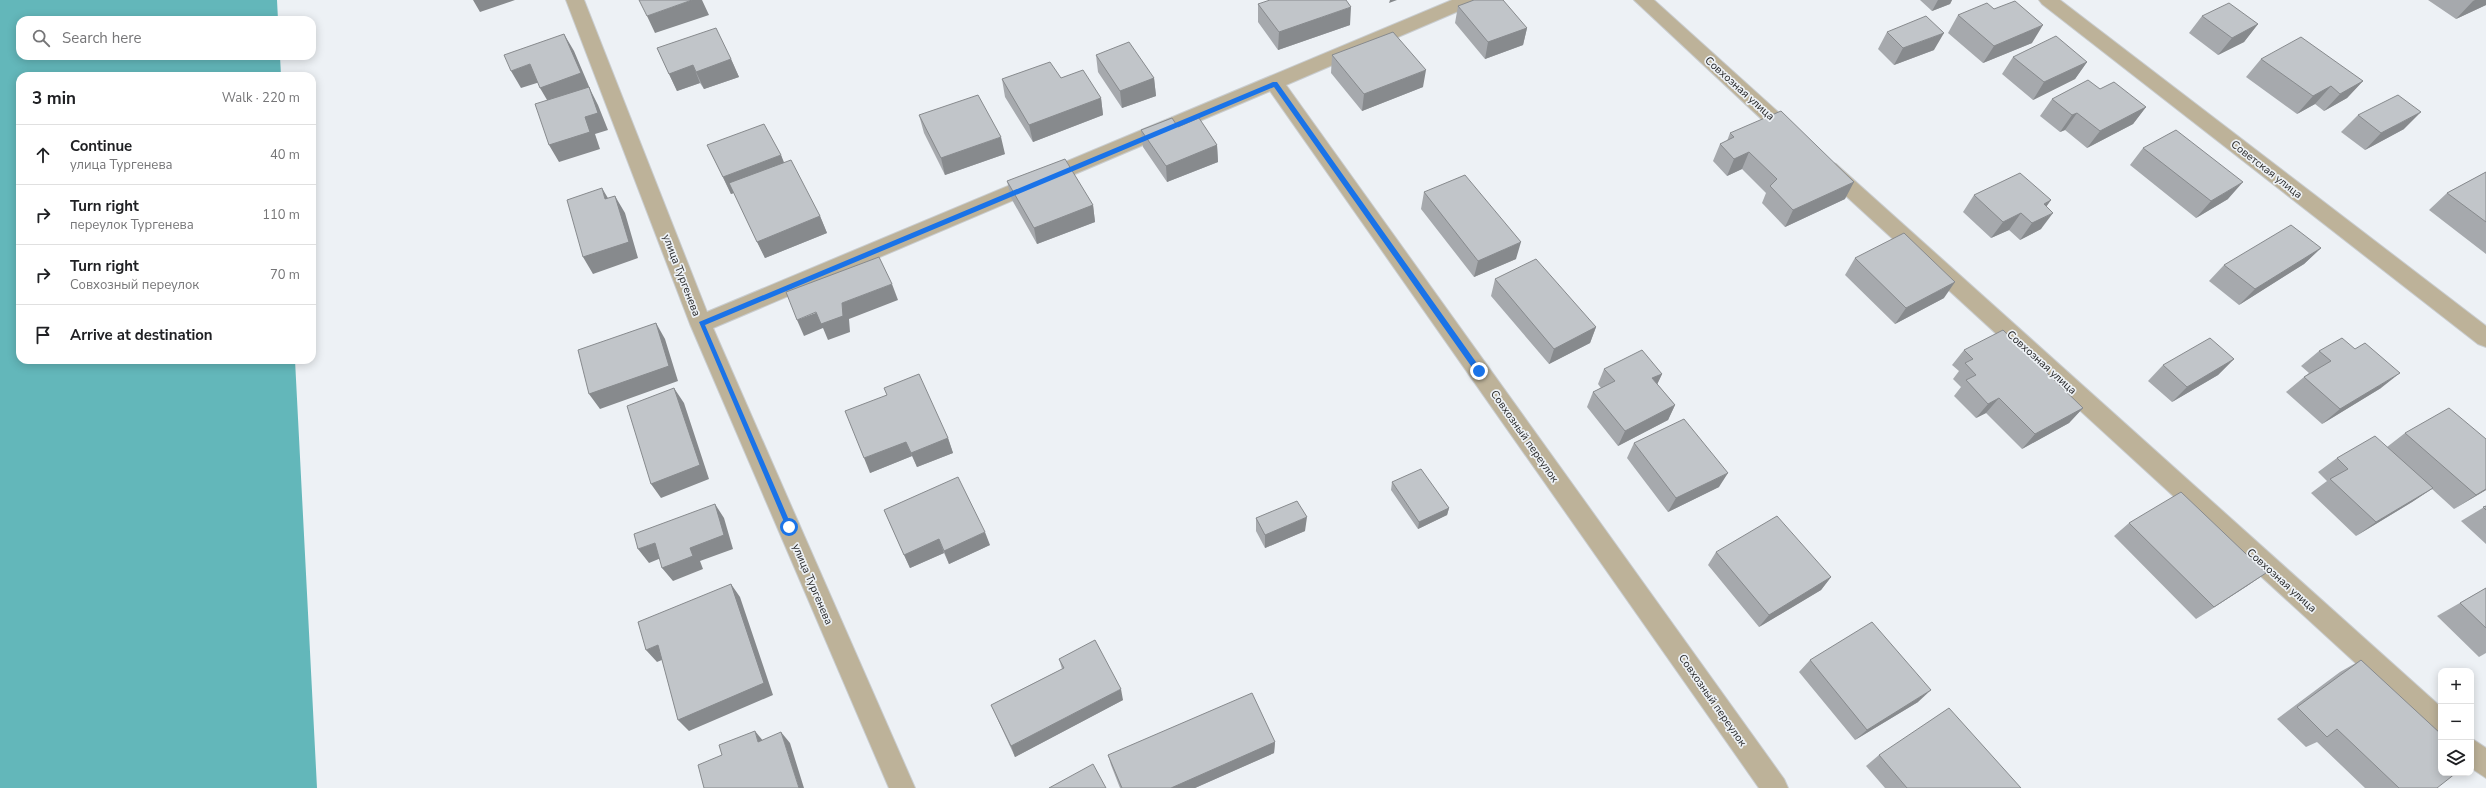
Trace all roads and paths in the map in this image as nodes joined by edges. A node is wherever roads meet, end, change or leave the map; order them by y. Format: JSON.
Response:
{"nodes":[{"id":1,"x":575,"y":0,"type":"edge"},
{"id":2,"x":1469,"y":0,"type":"edge"},
{"id":3,"x":1642,"y":0,"type":"edge"},
{"id":4,"x":2048,"y":0,"type":"edge"},
{"id":5,"x":1275,"y":84,"type":"junction"},
{"id":6,"x":701,"y":324,"type":"junction"},
{"id":7,"x":2486,"y":338,"type":"edge"},
{"id":8,"x":2438,"y":721,"type":"edge"},
{"id":9,"x":2474,"y":754,"type":"edge"},
{"id":10,"x":2486,"y":765,"type":"edge"},
{"id":11,"x":902,"y":788,"type":"edge"},
{"id":12,"x":1775,"y":788,"type":"edge"}],
"edges":[{"from":1,"to":6,"type":"street","name":"улица Тургенева"},
{"from":2,"to":5,"type":"street"},
{"from":3,"to":8,"type":"street","name":"Совхозная улица"},
{"from":4,"to":7,"type":"street","name":"Советская улица"},
{"from":5,"to":6,"type":"street"},
{"from":5,"to":12,"type":"street","name":"Совхозный переулок"},
{"from":6,"to":11,"type":"street","name":"улица Тургенева"},
{"from":9,"to":10,"type":"street"}]}
